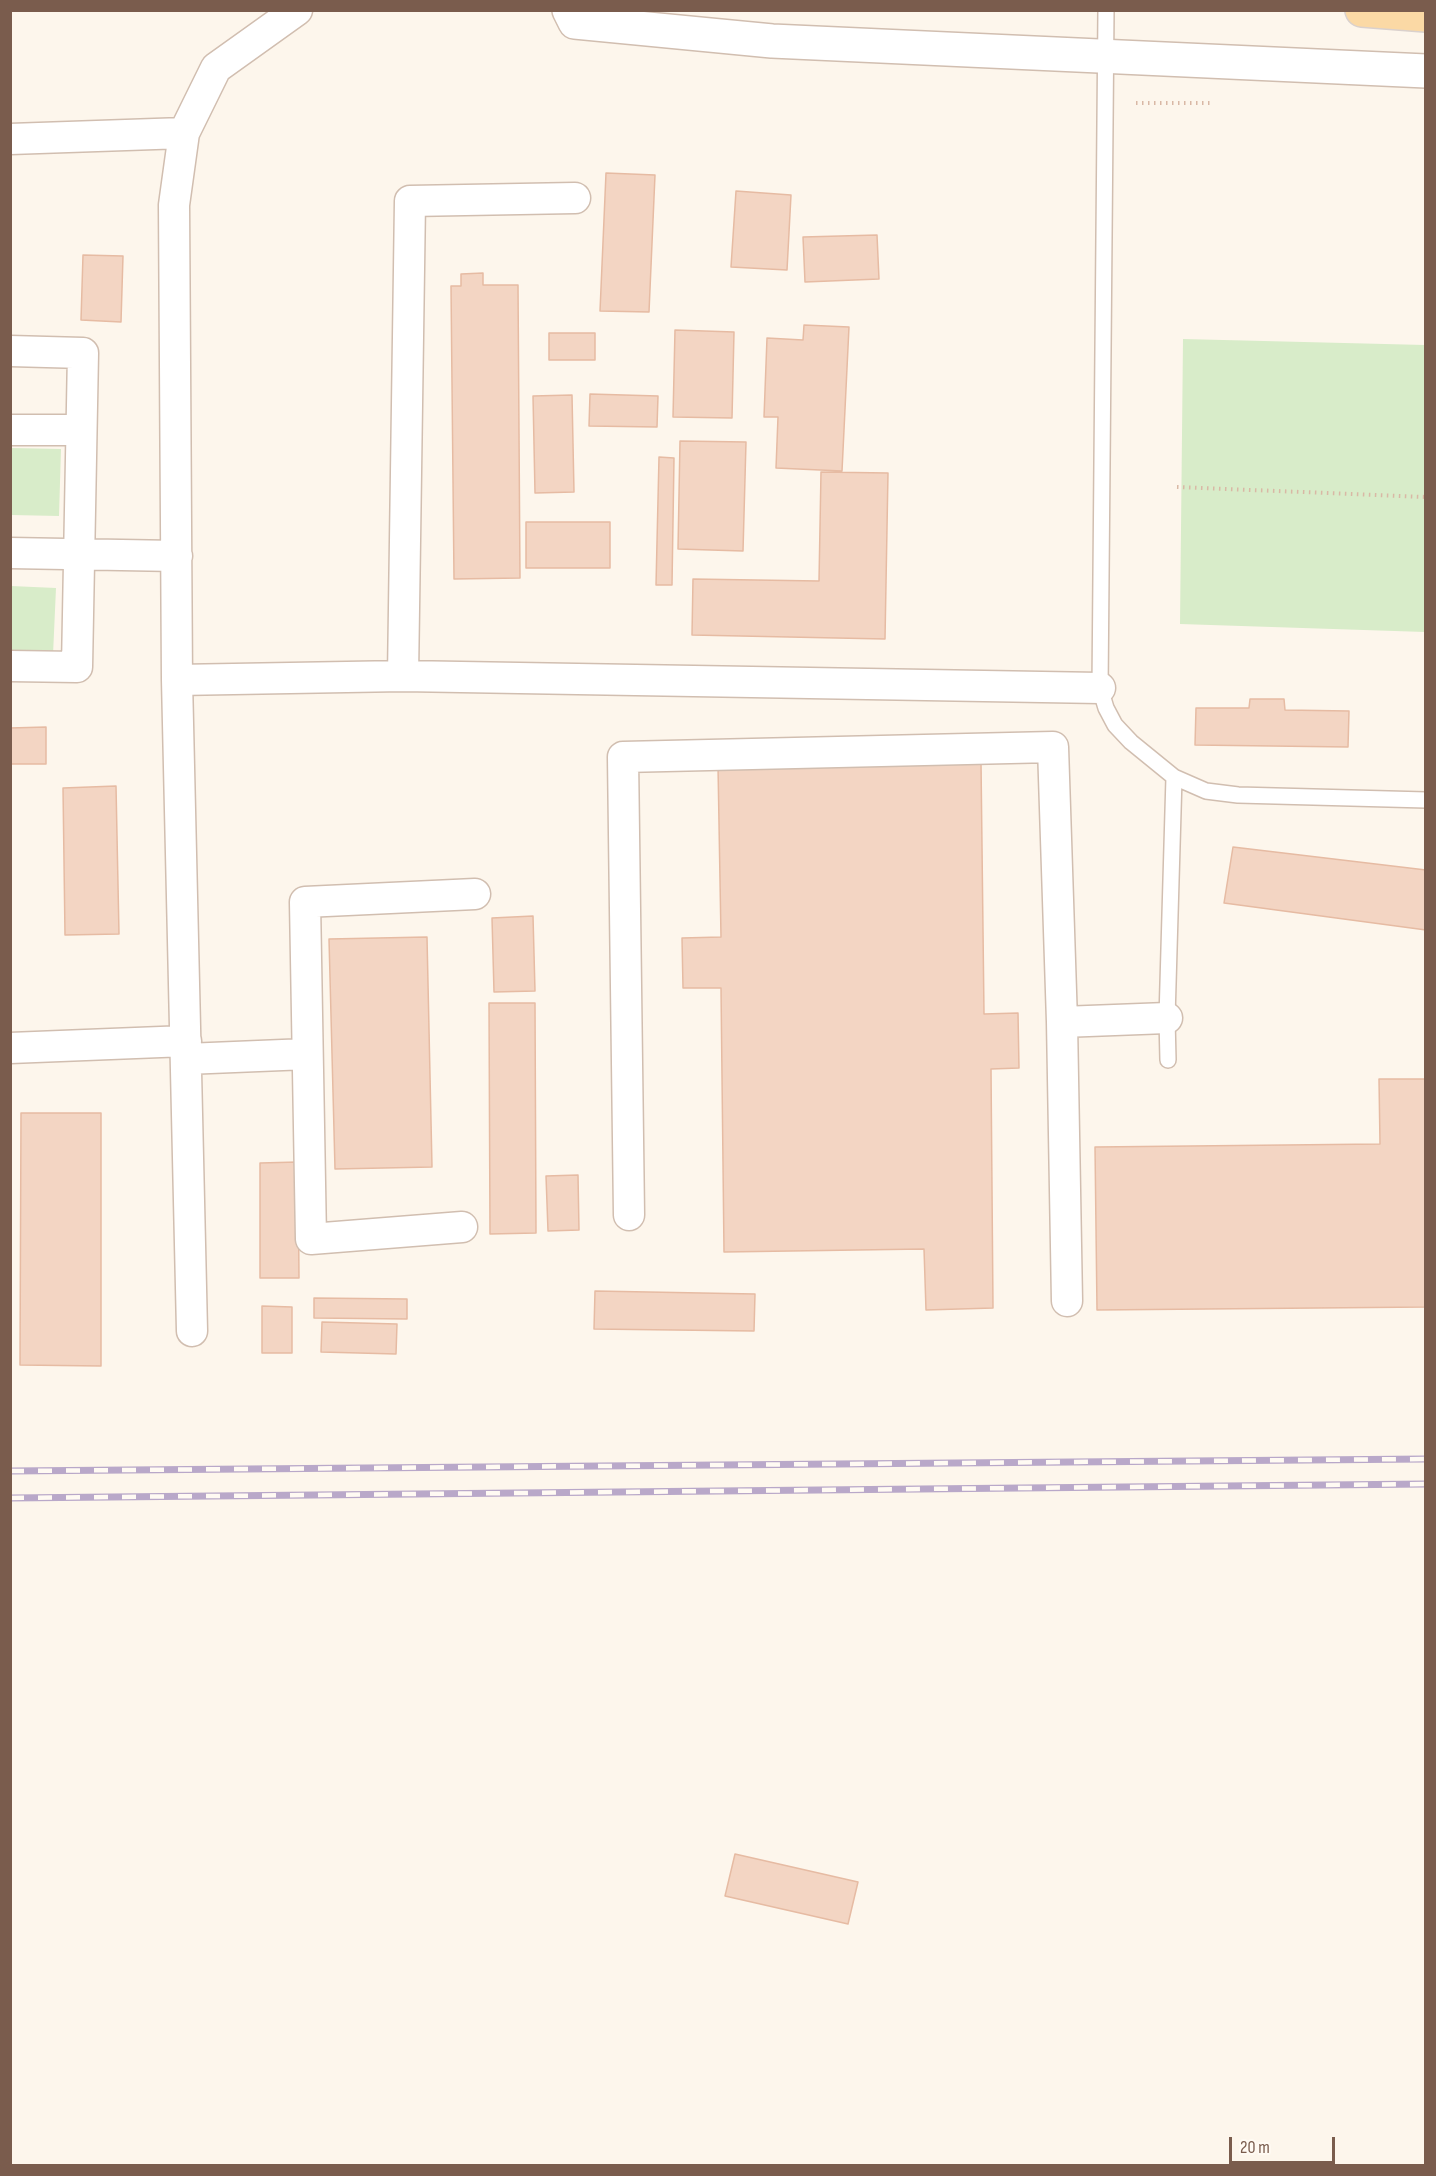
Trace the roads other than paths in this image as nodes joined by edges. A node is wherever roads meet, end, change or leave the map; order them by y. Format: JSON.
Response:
{"nodes":[{"id":1,"x":297,"y":10,"type":"edge"},
{"id":2,"x":570,"y":10,"type":"edge"},
{"id":3,"x":1106,"y":10,"type":"edge"},
{"id":4,"x":1362,"y":10,"type":"edge"},
{"id":5,"x":1425,"y":15,"type":"edge"},
{"id":6,"x":1105,"y":56,"type":"junction"},
{"id":7,"x":1425,"y":70,"type":"edge"},
{"id":8,"x":184,"y":133,"type":"junction"},
{"id":9,"x":10,"y":139,"type":"edge"},
{"id":10,"x":576,"y":198,"type":"dead end"},
{"id":11,"x":10,"y":351,"type":"edge"},
{"id":12,"x":10,"y":430,"type":"edge"},
{"id":13,"x":81,"y":430,"type":"junction"},
{"id":14,"x":10,"y":553,"type":"edge"},
{"id":15,"x":79,"y":554,"type":"junction"},
{"id":16,"x":177,"y":556,"type":"junction"},
{"id":17,"x":10,"y":666,"type":"edge"},
{"id":18,"x":403,"y":676,"type":"junction"},
{"id":19,"x":177,"y":680,"type":"junction"},
{"id":20,"x":1100,"y":688,"type":"junction"},
{"id":21,"x":1174,"y":777,"type":"junction"},
{"id":22,"x":1425,"y":800,"type":"edge"},
{"id":23,"x":475,"y":894,"type":"dead end"},
{"id":24,"x":1167,"y":1018,"type":"junction"},
{"id":25,"x":1062,"y":1022,"type":"junction"},
{"id":26,"x":10,"y":1048,"type":"edge"},
{"id":27,"x":186,"y":1050,"type":"junction"},
{"id":28,"x":307,"y":1054,"type":"junction"},
{"id":29,"x":1168,"y":1060,"type":"dead end"},
{"id":30,"x":629,"y":1215,"type":"dead end"},
{"id":31,"x":462,"y":1227,"type":"dead end"},
{"id":32,"x":1067,"y":1301,"type":"dead end"},
{"id":33,"x":192,"y":1331,"type":"dead end"}],
"edges":[{"from":1,"to":8,"type":"street"},
{"from":2,"to":6,"type":"street"},
{"from":3,"to":6,"type":"lane"},
{"from":4,"to":5,"type":"main road"},
{"from":6,"to":7,"type":"street"},
{"from":6,"to":20,"type":"lane"},
{"from":8,"to":9,"type":"street"},
{"from":8,"to":16,"type":"street"},
{"from":10,"to":18,"type":"street"},
{"from":11,"to":13,"type":"street"},
{"from":12,"to":13,"type":"street"},
{"from":13,"to":15,"type":"street"},
{"from":14,"to":15,"type":"street"},
{"from":15,"to":16,"type":"street"},
{"from":15,"to":17,"type":"street"},
{"from":16,"to":19,"type":"street"},
{"from":18,"to":19,"type":"street"},
{"from":18,"to":20,"type":"street"},
{"from":19,"to":27,"type":"street"},
{"from":20,"to":21,"type":"lane"},
{"from":21,"to":22,"type":"lane"},
{"from":21,"to":24,"type":"lane"},
{"from":23,"to":28,"type":"street"},
{"from":24,"to":25,"type":"street"},
{"from":24,"to":29,"type":"lane"},
{"from":25,"to":30,"type":"street"},
{"from":25,"to":32,"type":"street"},
{"from":26,"to":27,"type":"street"},
{"from":27,"to":28,"type":"street"},
{"from":27,"to":33,"type":"street"},
{"from":28,"to":31,"type":"street"}]}
